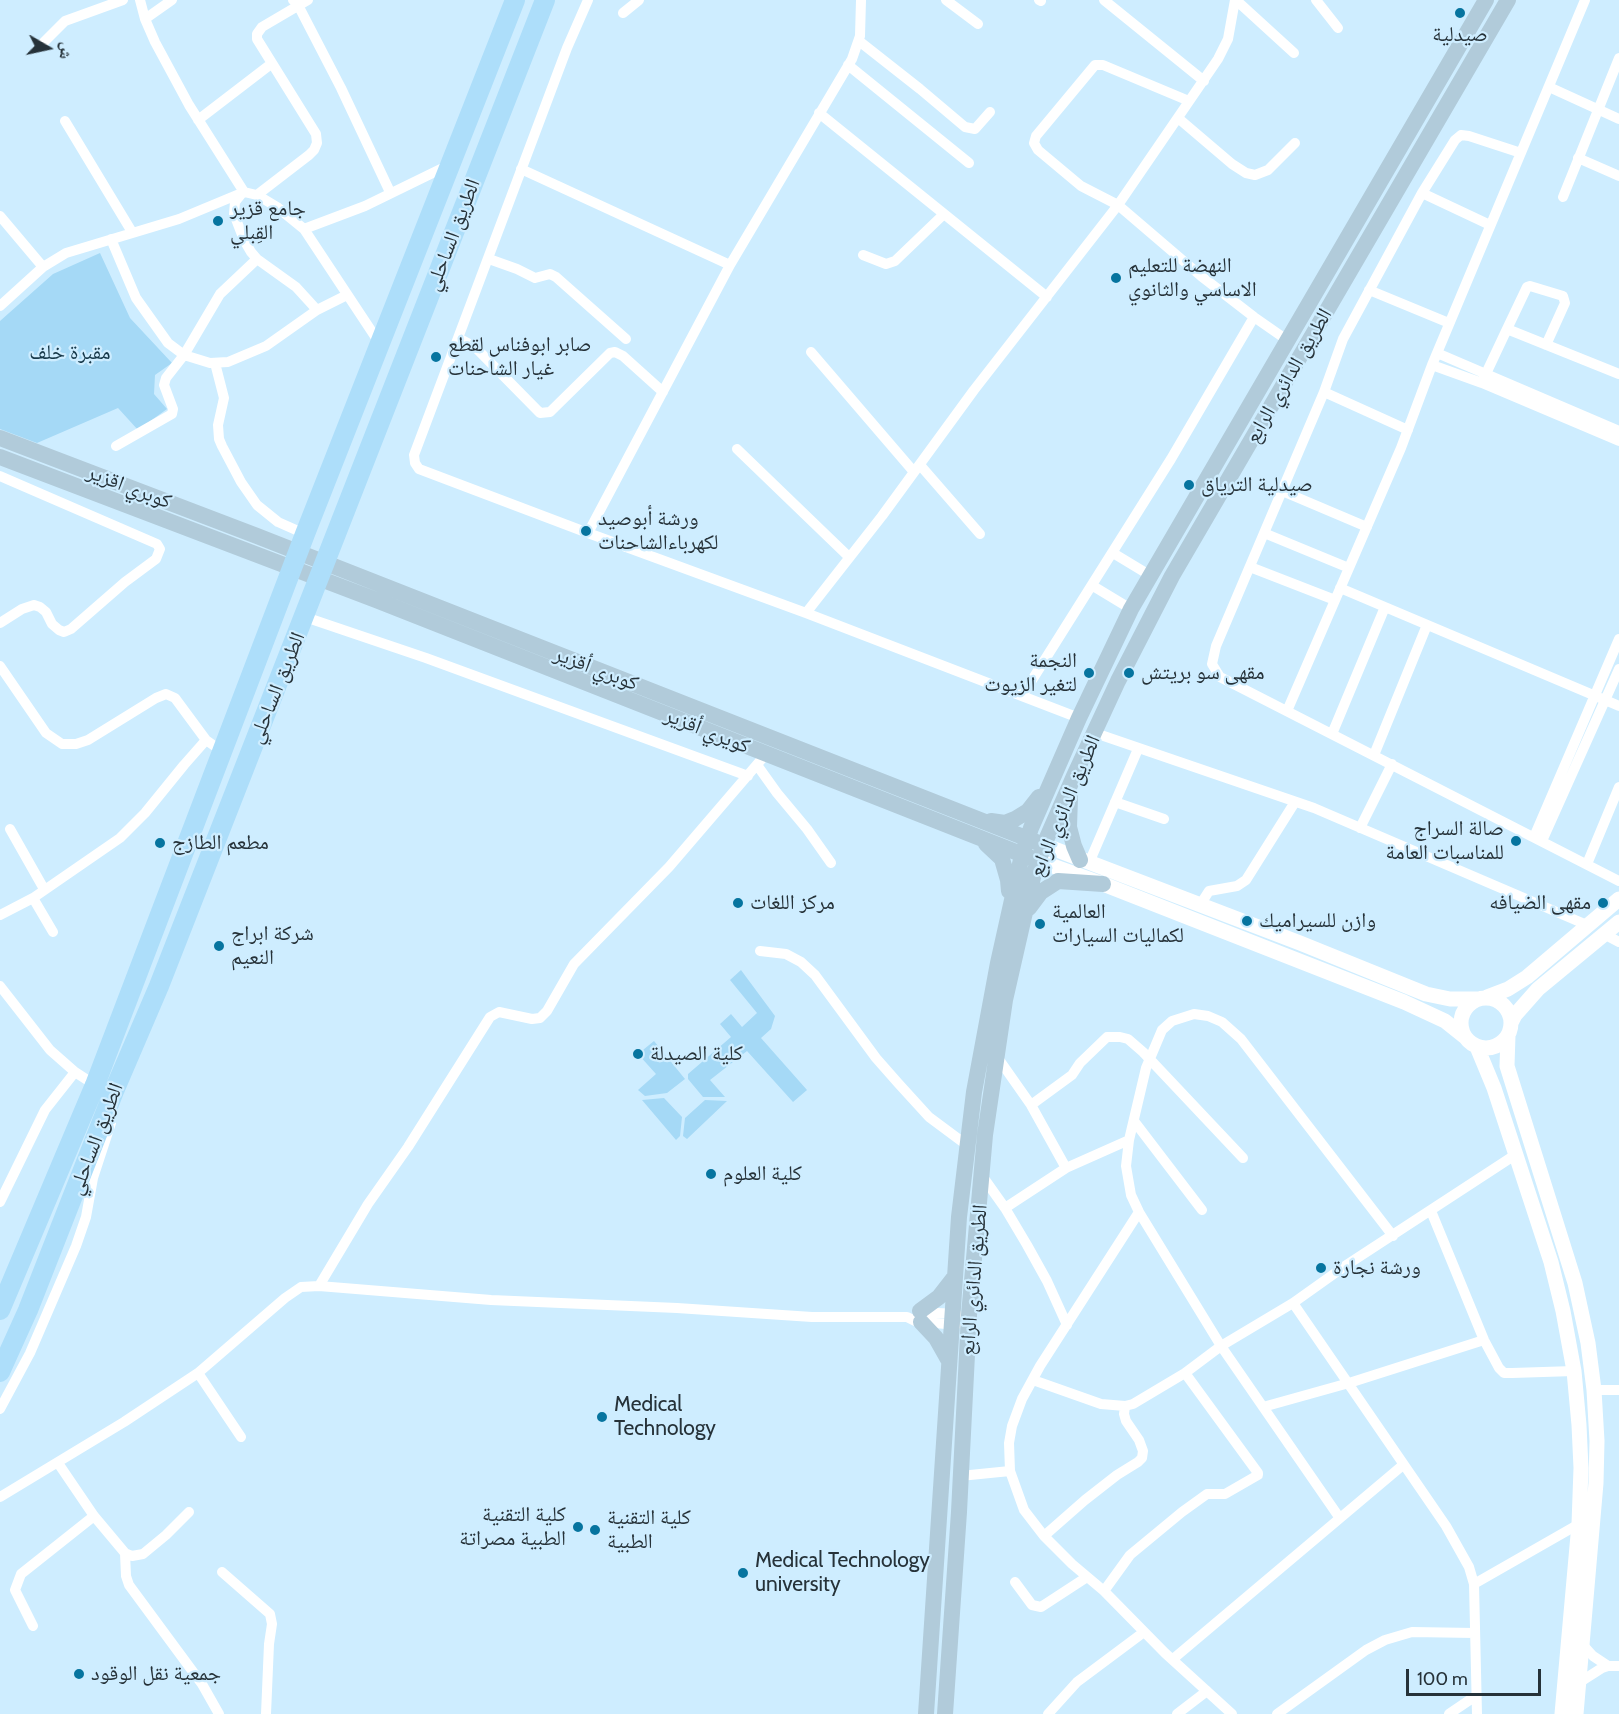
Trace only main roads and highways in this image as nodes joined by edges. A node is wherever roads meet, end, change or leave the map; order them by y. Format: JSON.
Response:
{"nodes":[{"id":1,"x":515,"y":0,"type":"edge"},
{"id":2,"x":545,"y":0,"type":"edge"},
{"id":3,"x":1486,"y":0,"type":"edge"},
{"id":4,"x":1508,"y":0,"type":"edge"},
{"id":5,"x":0,"y":438,"type":"edge"},
{"id":6,"x":0,"y":458,"type":"edge"},
{"id":7,"x":379,"y":593,"type":"junction"},
{"id":8,"x":1074,"y":776,"type":"junction"},
{"id":9,"x":1054,"y":777,"type":"junction"},
{"id":10,"x":973,"y":817,"type":"junction"},
{"id":11,"x":967,"y":833,"type":"junction"},
{"id":12,"x":1025,"y":847,"type":"junction"},
{"id":13,"x":1041,"y":853,"type":"junction"},
{"id":14,"x":1085,"y":862,"type":"junction"},
{"id":15,"x":1103,"y":884,"type":"junction"},
{"id":16,"x":1619,"y":899,"type":"edge"},
{"id":17,"x":1009,"y":908,"type":"junction"},
{"id":18,"x":1619,"y":922,"type":"edge"},
{"id":19,"x":1022,"y":925,"type":"junction"},
{"id":20,"x":1482,"y":998,"type":"junction"},
{"id":21,"x":1510,"y":1029,"type":"junction"},
{"id":22,"x":1465,"y":1036,"type":"junction"},
{"id":23,"x":1477,"y":1047,"type":"junction"},
{"id":24,"x":953,"y":1279,"type":"junction"},
{"id":25,"x":0,"y":1309,"type":"edge"},
{"id":26,"x":1588,"y":1343,"type":"junction"},
{"id":27,"x":1570,"y":1348,"type":"junction"},
{"id":28,"x":949,"y":1361,"type":"junction"},
{"id":29,"x":0,"y":1372,"type":"edge"},
{"id":30,"x":926,"y":1714,"type":"edge"},
{"id":31,"x":945,"y":1714,"type":"edge"},
{"id":32,"x":1562,"y":1714,"type":"edge"},
{"id":33,"x":1576,"y":1714,"type":"edge"}],
"edges":[{"from":1,"to":25,"type":"highway","name":"الطريق الساحلي"},
{"from":2,"to":29,"type":"highway","name":"الطريق الساحلي"},
{"from":3,"to":9,"type":"main road","name":"الطريق الدائري الرابع"},
{"from":4,"to":8,"type":"main road","name":"الطريق الدائري الرابع"},
{"from":5,"to":7,"type":"main road","name":"كوبري اقزير"},
{"from":6,"to":7,"type":"main road"},
{"from":7,"to":10,"type":"main road","name":"كوبري أقزير"},
{"from":7,"to":11,"type":"main road","name":"كويري أقزير"},
{"from":8,"to":13,"type":"main road","name":"الطريق الدائري الرابع"},
{"from":8,"to":14,"type":"main road"},
{"from":9,"to":10,"type":"main road"},
{"from":9,"to":12,"type":"main road","name":"الطريق الدائري الرابع"},
{"from":10,"to":12,"type":"main road","name":"كوبري أقزير"},
{"from":11,"to":12,"type":"main road","name":"كويري أقزير"},
{"from":11,"to":17,"type":"main road"},
{"from":12,"to":13,"type":"main road","name":"كوبري أقزير"},
{"from":12,"to":17,"type":"main road","name":"الطريق الدائري الرابع"},
{"from":13,"to":14,"type":"main road"},
{"from":13,"to":15,"type":"main road"},
{"from":13,"to":19,"type":"main road","name":"الطريق الدائري الرابع"},
{"from":14,"to":20,"type":"main road"},
{"from":15,"to":19,"type":"main road"},
{"from":15,"to":22,"type":"main road"},
{"from":16,"to":20,"type":"main road"},
{"from":17,"to":24,"type":"main road","name":"الطريق الدائري الرابع"},
{"from":18,"to":21,"type":"main road"},
{"from":19,"to":31,"type":"main road","name":"الطريق الدائري الرابع"},
{"from":20,"to":21,"type":"main road"},
{"from":20,"to":22,"type":"main road"},
{"from":21,"to":23,"type":"main road"},
{"from":21,"to":26,"type":"main road"},
{"from":22,"to":23,"type":"main road"},
{"from":23,"to":27,"type":"main road"},
{"from":24,"to":28,"type":"main road","name":"الطريق الدائري الرابع"},
{"from":24,"to":28,"type":"main road"},
{"from":26,"to":27,"type":"main road"},
{"from":26,"to":33,"type":"main road"},
{"from":27,"to":32,"type":"main road"},
{"from":28,"to":30,"type":"main road","name":"الطريق الدائري الرابع"}]}
